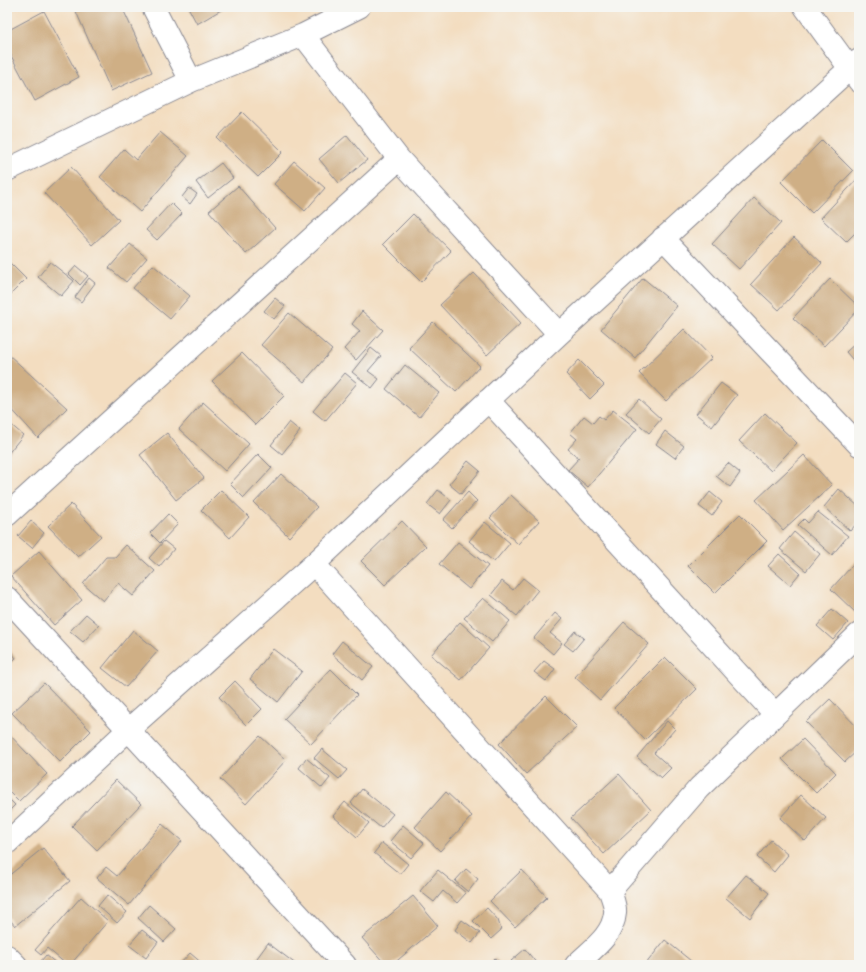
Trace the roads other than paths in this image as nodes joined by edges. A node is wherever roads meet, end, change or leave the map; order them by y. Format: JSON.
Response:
{"nodes":[{"id":1,"x":153,"y":7,"type":"edge"},
{"id":2,"x":359,"y":7,"type":"edge"},
{"id":3,"x":805,"y":7,"type":"edge"},
{"id":4,"x":304,"y":35,"type":"junction"},
{"id":5,"x":856,"y":70,"type":"edge"},
{"id":6,"x":191,"y":80,"type":"junction"},
{"id":7,"x":399,"y":159,"type":"junction"},
{"id":8,"x":7,"y":170,"type":"edge"},
{"id":9,"x":663,"y":238,"type":"junction"},
{"id":10,"x":559,"y":334,"type":"junction"},
{"id":11,"x":488,"y":400,"type":"junction"},
{"id":12,"x":859,"y":445,"type":"edge"},
{"id":13,"x":7,"y":516,"type":"edge"},
{"id":14,"x":314,"y":564,"type":"junction"},
{"id":15,"x":7,"y":598,"type":"edge"},
{"id":16,"x":859,"y":634,"type":"edge"},
{"id":17,"x":775,"y":714,"type":"junction"},
{"id":18,"x":128,"y":730,"type":"junction"},
{"id":19,"x":7,"y":843,"type":"edge"},
{"id":20,"x":610,"y":891,"type":"junction"},
{"id":21,"x":7,"y":956,"type":"edge"},
{"id":22,"x":16,"y":965,"type":"edge"},
{"id":23,"x":345,"y":965,"type":"edge"},
{"id":24,"x":576,"y":965,"type":"edge"}],
"edges":[{"from":1,"to":6,"type":"street"},
{"from":2,"to":4,"type":"street"},
{"from":3,"to":5,"type":"street"},
{"from":4,"to":6,"type":"street"},
{"from":4,"to":7,"type":"street"},
{"from":5,"to":9,"type":"street"},
{"from":6,"to":8,"type":"street"},
{"from":7,"to":10,"type":"street"},
{"from":7,"to":13,"type":"street"},
{"from":9,"to":10,"type":"street"},
{"from":9,"to":12,"type":"street"},
{"from":10,"to":11,"type":"street"},
{"from":11,"to":14,"type":"street"},
{"from":11,"to":17,"type":"street"},
{"from":14,"to":18,"type":"street"},
{"from":14,"to":20,"type":"street"},
{"from":15,"to":18,"type":"street"},
{"from":16,"to":17,"type":"street"},
{"from":17,"to":20,"type":"street"},
{"from":18,"to":19,"type":"street"},
{"from":18,"to":23,"type":"street"},
{"from":20,"to":24,"type":"street"},
{"from":21,"to":22,"type":"street"}]}
